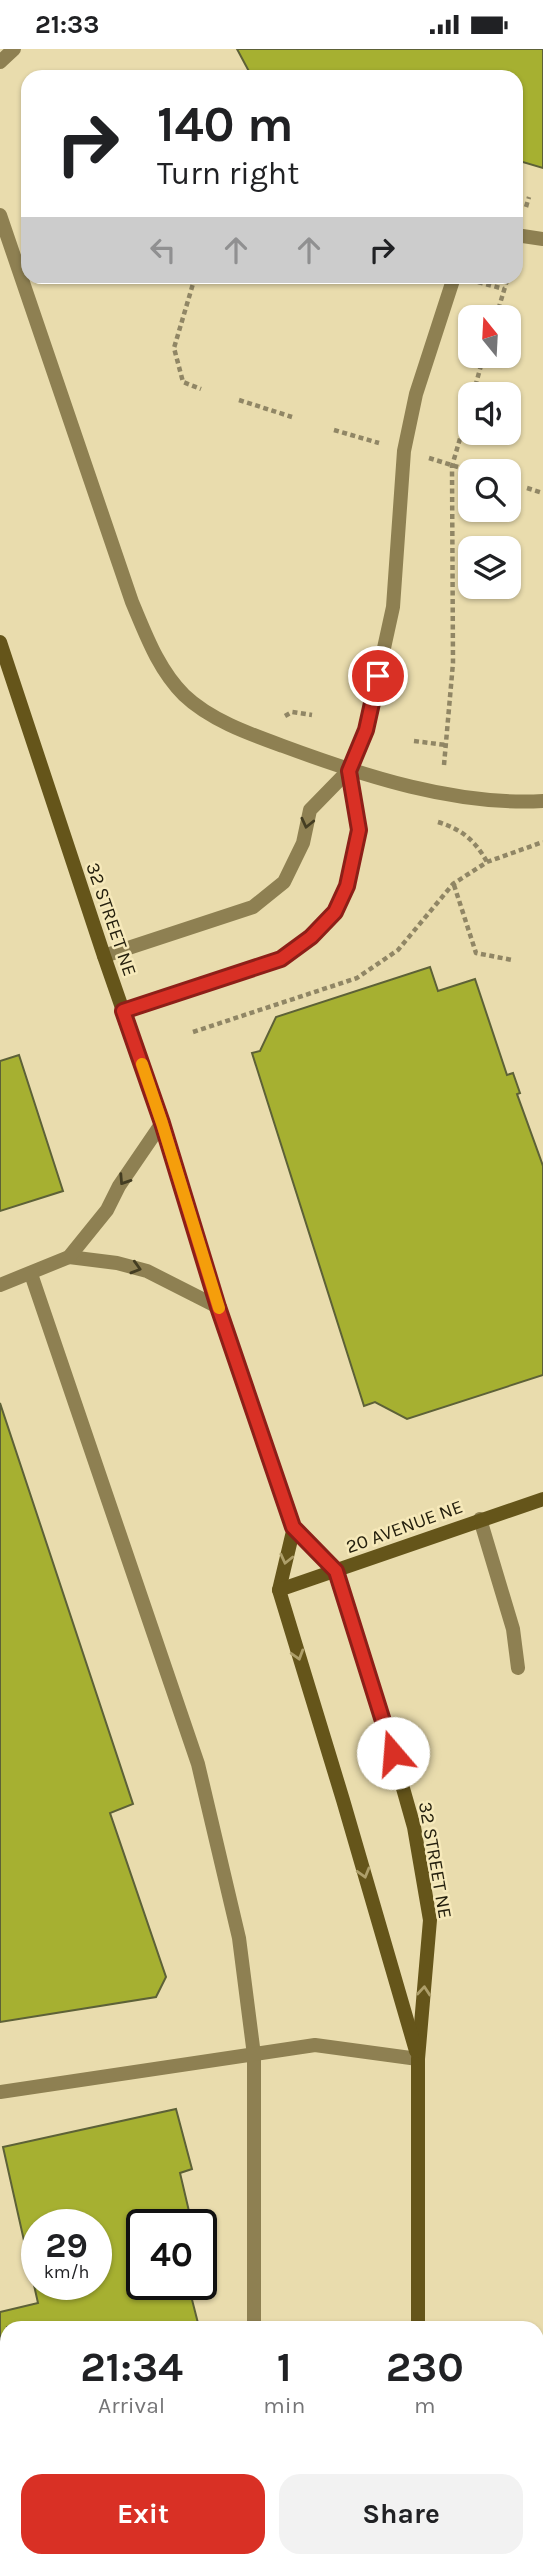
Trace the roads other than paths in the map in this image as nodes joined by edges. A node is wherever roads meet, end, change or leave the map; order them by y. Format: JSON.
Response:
{"nodes":[{"id":1,"x":14,"y":49,"type":"edge"},
{"id":2,"x":0,"y":62,"type":"edge"},
{"id":3,"x":0,"y":215,"type":"edge"},
{"id":4,"x":523,"y":236,"type":"edge"},
{"id":5,"x":543,"y":239,"type":"edge"},
{"id":6,"x":21,"y":277,"type":"edge"},
{"id":7,"x":23,"y":284,"type":"edge"},
{"id":8,"x":452,"y":284,"type":"edge"},
{"id":9,"x":0,"y":642,"type":"edge"},
{"id":10,"x":349,"y":771,"type":"junction"},
{"id":11,"x":543,"y":801,"type":"edge"},
{"id":12,"x":104,"y":956,"type":"junction"},
{"id":13,"x":123,"y":1011,"type":"junction"},
{"id":14,"x":162,"y":1123,"type":"junction"},
{"id":15,"x":69,"y":1257,"type":"junction"},
{"id":16,"x":31,"y":1274,"type":"junction"},
{"id":17,"x":0,"y":1285,"type":"edge"},
{"id":18,"x":218,"y":1307,"type":"junction"},
{"id":19,"x":543,"y":1499,"type":"edge"},
{"id":20,"x":480,"y":1520,"type":"junction"},
{"id":21,"x":293,"y":1527,"type":"junction"},
{"id":22,"x":336,"y":1571,"type":"junction"},
{"id":23,"x":279,"y":1590,"type":"junction"},
{"id":24,"x":518,"y":1668,"type":"dead end"},
{"id":25,"x":254,"y":2055,"type":"junction"},
{"id":26,"x":418,"y":2059,"type":"junction"},
{"id":27,"x":0,"y":2092,"type":"edge"},
{"id":28,"x":254,"y":2321,"type":"edge"},
{"id":29,"x":418,"y":2321,"type":"edge"}],
"edges":[{"from":1,"to":2,"type":"lane"},
{"from":3,"to":6,"type":"lane"},
{"from":4,"to":5,"type":"lane"},
{"from":7,"to":10,"type":"lane"},
{"from":8,"to":10,"type":"lane"},
{"from":9,"to":12,"type":"street","name":"32 STREET NE"},
{"from":10,"to":11,"type":"lane"},
{"from":10,"to":12,"type":"lane","one_way":true},
{"from":10,"to":13,"type":"lane"},
{"from":12,"to":13,"type":"street","name":"32 STREET NE"},
{"from":13,"to":14,"type":"street","name":"32 STREET NE"},
{"from":14,"to":15,"type":"lane","one_way":true},
{"from":14,"to":18,"type":"street","name":"32 STREET NE"},
{"from":15,"to":16,"type":"lane"},
{"from":15,"to":18,"type":"lane","one_way":true},
{"from":16,"to":17,"type":"lane"},
{"from":16,"to":25,"type":"lane"},
{"from":18,"to":21,"type":"street","name":"32 STREET NE"},
{"from":19,"to":20,"type":"street","name":"20 AVENUE NE"},
{"from":20,"to":22,"type":"street","name":"20 AVENUE NE"},
{"from":20,"to":24,"type":"lane"},
{"from":21,"to":22,"type":"street","name":"32 STREET NE"},
{"from":21,"to":23,"type":"street","name":"32 STREET NE","one_way":true},
{"from":22,"to":23,"type":"street","name":"20 AVENUE NE"},
{"from":26,"to":22,"type":"street","name":"32 STREET NE","one_way":true},
{"from":23,"to":26,"type":"street","name":"32 STREET NE","one_way":true},
{"from":25,"to":26,"type":"lane"},
{"from":25,"to":27,"type":"lane"},
{"from":25,"to":28,"type":"lane"},
{"from":26,"to":29,"type":"street","name":"32 STREET NE"}]}
